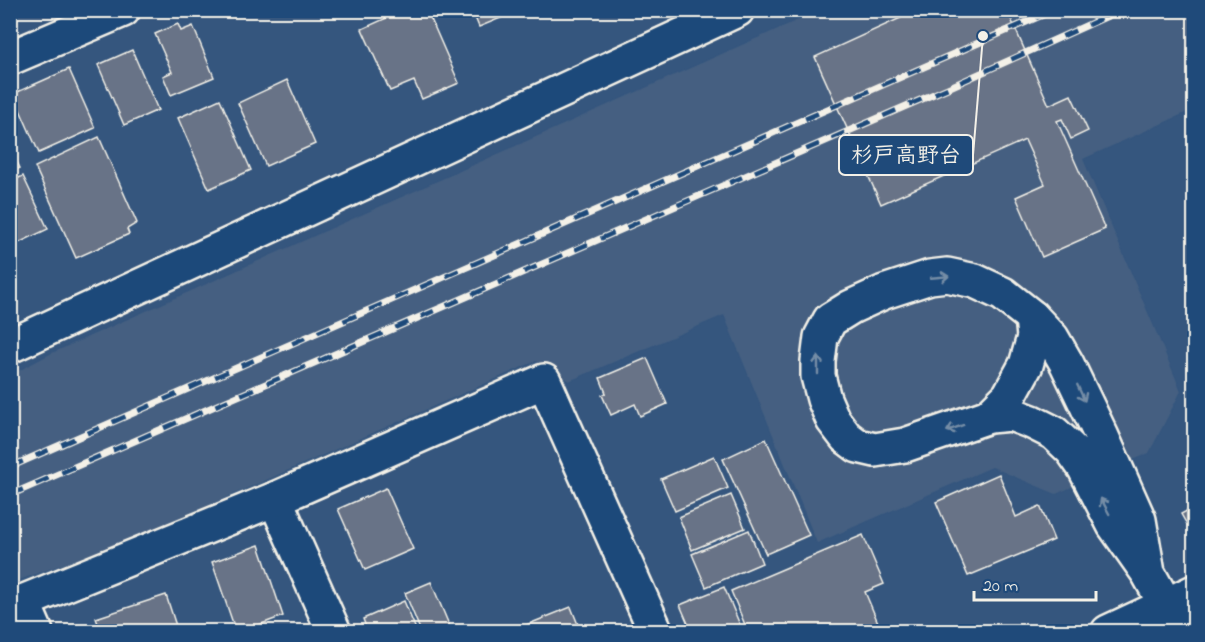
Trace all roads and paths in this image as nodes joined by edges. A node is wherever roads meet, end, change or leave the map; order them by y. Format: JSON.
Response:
{"nodes":[{"id":1,"x":123,"y":10,"type":"edge"},
{"id":2,"x":728,"y":13,"type":"edge"},
{"id":3,"x":10,"y":58,"type":"edge"},
{"id":4,"x":1032,"y":317,"type":"junction"},
{"id":5,"x":10,"y":346,"type":"edge"},
{"id":6,"x":989,"y":416,"type":"junction"},
{"id":7,"x":275,"y":499,"type":"junction"},
{"id":8,"x":1148,"y":573,"type":"junction"},
{"id":9,"x":1181,"y":610,"type":"edge"},
{"id":10,"x":23,"y":614,"type":"edge"},
{"id":11,"x":334,"y":632,"type":"edge"},
{"id":12,"x":656,"y":632,"type":"edge"},
{"id":13,"x":1108,"y":632,"type":"edge"}],
"edges":[{"from":1,"to":3,"type":"street"},
{"from":2,"to":5,"type":"street"},
{"from":4,"to":6,"type":"street"},
{"from":6,"to":4,"type":"street","one_way":true},
{"from":4,"to":8,"type":"street","one_way":true},
{"from":8,"to":6,"type":"street","one_way":true},
{"from":7,"to":10,"type":"street"},
{"from":7,"to":11,"type":"street"},
{"from":7,"to":12,"type":"street"},
{"from":8,"to":9,"type":"street"},
{"from":9,"to":13,"type":"street"}]}
